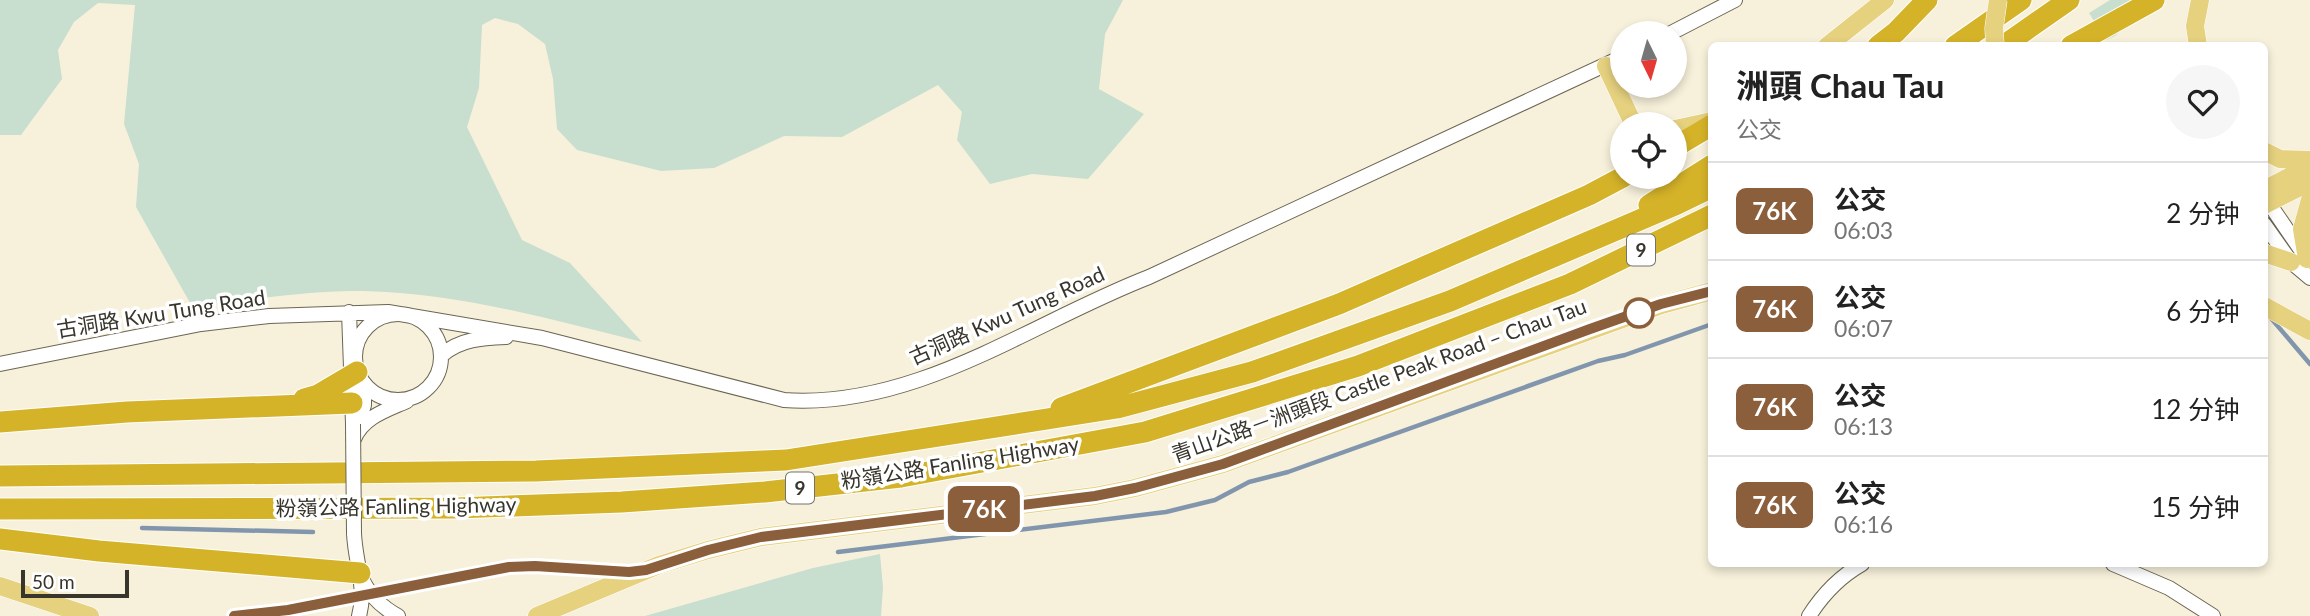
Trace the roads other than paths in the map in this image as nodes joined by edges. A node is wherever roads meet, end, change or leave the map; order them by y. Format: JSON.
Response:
{"nodes":[{"id":1,"x":1735,"y":0,"type":"edge"},
{"id":2,"x":1885,"y":0,"type":"edge"},
{"id":3,"x":1927,"y":0,"type":"edge"},
{"id":4,"x":1997,"y":0,"type":"edge"},
{"id":5,"x":2021,"y":0,"type":"edge"},
{"id":6,"x":2069,"y":0,"type":"edge"},
{"id":7,"x":2154,"y":0,"type":"edge"},
{"id":8,"x":2200,"y":0,"type":"edge"},
{"id":9,"x":1687,"y":25,"type":"edge"},
{"id":10,"x":1832,"y":42,"type":"edge"},
{"id":11,"x":1883,"y":42,"type":"edge"},
{"id":12,"x":1961,"y":42,"type":"edge"},
{"id":13,"x":1996,"y":42,"type":"edge"},
{"id":14,"x":2009,"y":42,"type":"edge"},
{"id":15,"x":2078,"y":42,"type":"edge"},
{"id":16,"x":2197,"y":42,"type":"edge"},
{"id":17,"x":1610,"y":63,"type":"edge"},
{"id":18,"x":1606,"y":65,"type":"junction"},
{"id":19,"x":1628,"y":112,"type":"edge"},
{"id":20,"x":1708,"y":124,"type":"edge"},
{"id":21,"x":1708,"y":126,"type":"edge"},
{"id":22,"x":1687,"y":128,"type":"edge"},
{"id":23,"x":1687,"y":139,"type":"edge"},
{"id":24,"x":2268,"y":153,"type":"edge"},
{"id":25,"x":2310,"y":160,"type":"edge"},
{"id":26,"x":2310,"y":166,"type":"edge"},
{"id":27,"x":1708,"y":167,"type":"edge"},
{"id":28,"x":2310,"y":182,"type":"edge"},
{"id":29,"x":1610,"y":184,"type":"edge"},
{"id":30,"x":1708,"y":189,"type":"edge"},
{"id":31,"x":2268,"y":197,"type":"edge"},
{"id":32,"x":2268,"y":197,"type":"edge"},
{"id":33,"x":2268,"y":201,"type":"edge"},
{"id":34,"x":2310,"y":201,"type":"edge"},
{"id":35,"x":1708,"y":217,"type":"edge"},
{"id":36,"x":1708,"y":229,"type":"edge"},
{"id":37,"x":2268,"y":229,"type":"edge"},
{"id":38,"x":1587,"y":243,"type":"junction"},
{"id":39,"x":2268,"y":254,"type":"edge"},
{"id":40,"x":2303,"y":261,"type":"edge"},
{"id":41,"x":2310,"y":278,"type":"edge"},
{"id":42,"x":1570,"y":284,"type":"junction"},
{"id":43,"x":1708,"y":292,"type":"edge"},
{"id":44,"x":2268,"y":308,"type":"edge"},
{"id":45,"x":349,"y":312,"type":"junction"},
{"id":46,"x":329,"y":313,"type":"junction"},
{"id":47,"x":399,"y":313,"type":"junction"},
{"id":48,"x":2303,"y":328,"type":"edge"},
{"id":49,"x":542,"y":338,"type":"junction"},
{"id":50,"x":357,"y":343,"type":"junction"},
{"id":51,"x":442,"y":355,"type":"junction"},
{"id":52,"x":0,"y":364,"type":"edge"},
{"id":53,"x":361,"y":378,"type":"junction"},
{"id":54,"x":415,"y":397,"type":"junction"},
{"id":55,"x":247,"y":407,"type":"junction"},
{"id":56,"x":352,"y":414,"type":"junction"},
{"id":57,"x":0,"y":422,"type":"edge"},
{"id":58,"x":1027,"y":422,"type":"junction"},
{"id":59,"x":353,"y":441,"type":"junction"},
{"id":60,"x":0,"y":476,"type":"edge"},
{"id":61,"x":0,"y":509,"type":"edge"},
{"id":62,"x":0,"y":540,"type":"edge"},
{"id":63,"x":1857,"y":567,"type":"edge"},
{"id":64,"x":2120,"y":567,"type":"edge"},
{"id":65,"x":359,"y":573,"type":"junction"},
{"id":66,"x":0,"y":586,"type":"edge"},
{"id":67,"x":90,"y":616,"type":"edge"},
{"id":68,"x":359,"y":616,"type":"edge"},
{"id":69,"x":398,"y":616,"type":"edge"},
{"id":70,"x":537,"y":616,"type":"edge"},
{"id":71,"x":1809,"y":616,"type":"edge"},
{"id":72,"x":2213,"y":616,"type":"edge"}],
"edges":[{"from":1,"to":9,"type":"street"},
{"from":2,"to":10,"type":"main road"},
{"from":3,"to":11,"type":"highway"},
{"from":4,"to":13,"type":"main road","bridge":true},
{"from":5,"to":12,"type":"highway"},
{"from":6,"to":14,"type":"highway"},
{"from":7,"to":15,"type":"highway"},
{"from":8,"to":16,"type":"main road"},
{"from":17,"to":18,"type":"street","name":"古洞路 Kwu Tung Road"},
{"from":18,"to":19,"type":"main road"},
{"from":18,"to":49,"type":"street","name":"古洞路 Kwu Tung Road"},
{"from":20,"to":22,"type":"main road"},
{"from":21,"to":23,"type":"highway"},
{"from":24,"to":25,"type":"main road"},
{"from":26,"to":31,"type":"main road"},
{"from":27,"to":38,"type":"highway"},
{"from":28,"to":32,"type":"main road"},
{"from":29,"to":58,"type":"highway"},
{"from":30,"to":38,"type":"highway","name":"粉嶺公路 Fanling Highway","number":"9"},
{"from":33,"to":40,"type":"street"},
{"from":34,"to":40,"type":"main road"},
{"from":35,"to":42,"type":"highway","name":"粉嶺公路 Fanling Highway","number":"9"},
{"from":36,"to":42,"type":"highway"},
{"from":37,"to":40,"type":"street"},
{"from":38,"to":58,"type":"highway","name":"粉嶺公路 Fanling Highway","number":"9"},
{"from":39,"to":40,"type":"main road"},
{"from":40,"to":41,"type":"street"},
{"from":42,"to":61,"type":"highway","name":"粉嶺公路 Fanling Highway","number":"9"},
{"from":43,"to":70,"type":"main road","name":"青山公路－洲頭段 Castle Peak Road – Chau Tau"},
{"from":44,"to":48,"type":"main road"},
{"from":45,"to":46,"type":"street","name":"古洞路 Kwu Tung Road"},
{"from":45,"to":47,"type":"street","name":"古洞路 Kwu Tung Road"},
{"from":45,"to":56,"type":"street"},
{"from":46,"to":50,"type":"street"},
{"from":46,"to":52,"type":"street","name":"古洞路 Kwu Tung Road"},
{"from":47,"to":49,"type":"street","name":"古洞路 Kwu Tung Road"},
{"from":47,"to":50,"type":"street"},
{"from":47,"to":51,"type":"street"},
{"from":49,"to":51,"type":"street"},
{"from":50,"to":53,"type":"street"},
{"from":51,"to":54,"type":"street"},
{"from":53,"to":54,"type":"street"},
{"from":53,"to":55,"type":"highway"},
{"from":53,"to":59,"type":"street"},
{"from":54,"to":59,"type":"street"},
{"from":55,"to":56,"type":"highway"},
{"from":55,"to":57,"type":"highway"},
{"from":56,"to":59,"type":"street","bridge":true},
{"from":58,"to":60,"type":"highway","name":"粉嶺公路 Fanling Highway","number":"9"},
{"from":59,"to":65,"type":"street","bridge":true},
{"from":62,"to":65,"type":"highway"},
{"from":63,"to":71,"type":"street"},
{"from":64,"to":72,"type":"street"},
{"from":65,"to":68,"type":"street"},
{"from":65,"to":69,"type":"street"},
{"from":66,"to":67,"type":"main road"}]}
